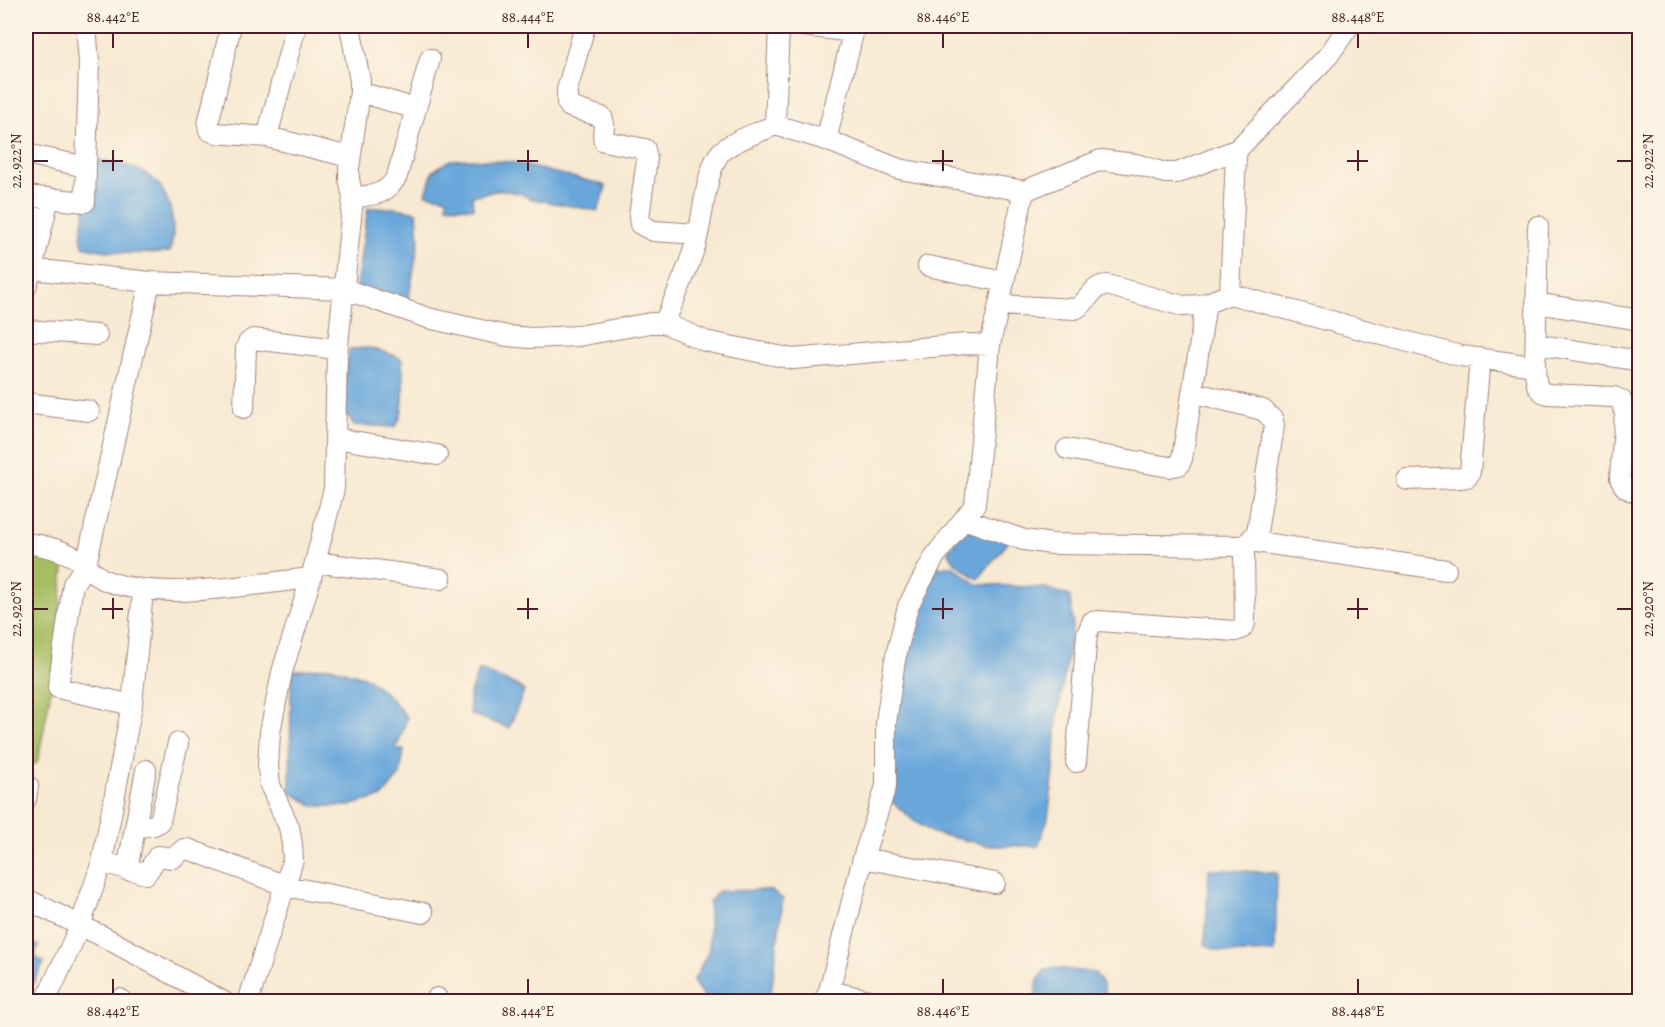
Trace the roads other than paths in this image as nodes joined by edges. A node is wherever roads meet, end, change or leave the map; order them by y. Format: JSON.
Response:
{"nodes":[{"id":1,"x":86,"y":26,"type":"edge"},
{"id":2,"x":231,"y":26,"type":"edge"},
{"id":3,"x":296,"y":26,"type":"edge"},
{"id":4,"x":350,"y":26,"type":"edge"},
{"id":5,"x":585,"y":26,"type":"edge"},
{"id":6,"x":779,"y":26,"type":"edge"},
{"id":7,"x":804,"y":26,"type":"edge"},
{"id":8,"x":1349,"y":26,"type":"edge"},
{"id":9,"x":854,"y":29,"type":"edge"},
{"id":10,"x":430,"y":59,"type":"dead end"},
{"id":11,"x":360,"y":92,"type":"junction"},
{"id":12,"x":416,"y":109,"type":"junction"},
{"id":13,"x":775,"y":125,"type":"junction"},
{"id":14,"x":267,"y":137,"type":"junction"},
{"id":15,"x":826,"y":140,"type":"junction"},
{"id":16,"x":1238,"y":149,"type":"junction"},
{"id":17,"x":26,"y":154,"type":"edge"},
{"id":18,"x":350,"y":157,"type":"junction"},
{"id":19,"x":86,"y":167,"type":"junction"},
{"id":20,"x":1024,"y":191,"type":"junction"},
{"id":21,"x":26,"y":196,"type":"edge"},
{"id":22,"x":49,"y":198,"type":"junction"},
{"id":23,"x":353,"y":198,"type":"junction"},
{"id":24,"x":1538,"y":226,"type":"dead end"},
{"id":25,"x":698,"y":234,"type":"junction"},
{"id":26,"x":928,"y":266,"type":"dead end"},
{"id":27,"x":32,"y":269,"type":"junction"},
{"id":28,"x":150,"y":282,"type":"junction"},
{"id":29,"x":1004,"y":282,"type":"junction"},
{"id":30,"x":26,"y":288,"type":"edge"},
{"id":31,"x":344,"y":289,"type":"junction"},
{"id":32,"x":1230,"y":294,"type":"junction"},
{"id":33,"x":1206,"y":303,"type":"junction"},
{"id":34,"x":1536,"y":303,"type":"junction"},
{"id":35,"x":999,"y":305,"type":"junction"},
{"id":36,"x":1640,"y":320,"type":"edge"},
{"id":37,"x":664,"y":324,"type":"junction"},
{"id":38,"x":26,"y":330,"type":"edge"},
{"id":39,"x":97,"y":335,"type":"dead end"},
{"id":40,"x":1536,"y":344,"type":"junction"},
{"id":41,"x":990,"y":345,"type":"junction"},
{"id":42,"x":338,"y":349,"type":"junction"},
{"id":43,"x":1480,"y":358,"type":"junction"},
{"id":44,"x":1640,"y":361,"type":"edge"},
{"id":45,"x":1535,"y":366,"type":"junction"},
{"id":46,"x":1192,"y":392,"type":"junction"},
{"id":47,"x":26,"y":403,"type":"edge"},
{"id":48,"x":244,"y":408,"type":"dead end"},
{"id":49,"x":89,"y":411,"type":"dead end"},
{"id":50,"x":335,"y":438,"type":"junction"},
{"id":51,"x":1067,"y":449,"type":"dead end"},
{"id":52,"x":437,"y":455,"type":"dead end"},
{"id":53,"x":1407,"y":480,"type":"dead end"},
{"id":54,"x":1640,"y":493,"type":"edge"},
{"id":55,"x":964,"y":519,"type":"junction"},
{"id":56,"x":26,"y":543,"type":"edge"},
{"id":57,"x":1248,"y":544,"type":"junction"},
{"id":58,"x":86,"y":565,"type":"junction"},
{"id":59,"x":313,"y":570,"type":"junction"},
{"id":60,"x":1446,"y":570,"type":"dead end"},
{"id":61,"x":441,"y":579,"type":"dead end"},
{"id":62,"x":143,"y":591,"type":"junction"},
{"id":63,"x":132,"y":705,"type":"junction"},
{"id":64,"x":178,"y":743,"type":"dead end"},
{"id":65,"x":1076,"y":762,"type":"dead end"},
{"id":66,"x":146,"y":770,"type":"dead end"},
{"id":67,"x":136,"y":826,"type":"junction"},
{"id":68,"x":863,"y":858,"type":"junction"},
{"id":69,"x":102,"y":862,"type":"junction"},
{"id":70,"x":127,"y":870,"type":"junction"},
{"id":71,"x":995,"y":883,"type":"dead end"},
{"id":72,"x":286,"y":886,"type":"junction"},
{"id":73,"x":26,"y":899,"type":"edge"},
{"id":74,"x":423,"y":913,"type":"dead end"},
{"id":75,"x":80,"y":926,"type":"junction"},
{"id":76,"x":826,"y":996,"type":"edge"},
{"id":77,"x":45,"y":1002,"type":"edge"},
{"id":78,"x":224,"y":1002,"type":"edge"},
{"id":79,"x":248,"y":1002,"type":"edge"},
{"id":80,"x":878,"y":1002,"type":"edge"}],
"edges":[{"from":1,"to":19,"type":"street"},
{"from":2,"to":14,"type":"street"},
{"from":3,"to":14,"type":"street"},
{"from":4,"to":11,"type":"street"},
{"from":5,"to":25,"type":"street"},
{"from":6,"to":13,"type":"street"},
{"from":7,"to":9,"type":"street"},
{"from":8,"to":16,"type":"street"},
{"from":9,"to":15,"type":"street"},
{"from":10,"to":12,"type":"street"},
{"from":11,"to":12,"type":"street"},
{"from":11,"to":18,"type":"street"},
{"from":12,"to":23,"type":"street"},
{"from":13,"to":15,"type":"street"},
{"from":13,"to":25,"type":"street"},
{"from":14,"to":18,"type":"street"},
{"from":15,"to":20,"type":"street"},
{"from":16,"to":20,"type":"street"},
{"from":16,"to":32,"type":"street"},
{"from":17,"to":19,"type":"street"},
{"from":18,"to":23,"type":"street"},
{"from":19,"to":22,"type":"street"},
{"from":20,"to":29,"type":"street"},
{"from":21,"to":22,"type":"street"},
{"from":22,"to":27,"type":"street"},
{"from":23,"to":31,"type":"street"},
{"from":24,"to":34,"type":"street"},
{"from":25,"to":37,"type":"street"},
{"from":26,"to":29,"type":"street"},
{"from":27,"to":28,"type":"street"},
{"from":27,"to":30,"type":"street"},
{"from":28,"to":31,"type":"street"},
{"from":28,"to":58,"type":"street"},
{"from":29,"to":35,"type":"street"},
{"from":31,"to":37,"type":"street"},
{"from":31,"to":42,"type":"street"},
{"from":32,"to":33,"type":"street"},
{"from":32,"to":43,"type":"street"},
{"from":33,"to":35,"type":"street"},
{"from":33,"to":46,"type":"street"},
{"from":34,"to":36,"type":"street"},
{"from":34,"to":40,"type":"street"},
{"from":35,"to":41,"type":"street"},
{"from":37,"to":41,"type":"street"},
{"from":38,"to":39,"type":"street"},
{"from":40,"to":44,"type":"street"},
{"from":40,"to":45,"type":"street"},
{"from":41,"to":55,"type":"street"},
{"from":42,"to":48,"type":"street"},
{"from":42,"to":50,"type":"street"},
{"from":43,"to":45,"type":"street"},
{"from":43,"to":53,"type":"street"},
{"from":45,"to":54,"type":"street"},
{"from":46,"to":51,"type":"street"},
{"from":46,"to":57,"type":"street"},
{"from":47,"to":49,"type":"street"},
{"from":50,"to":52,"type":"street"},
{"from":50,"to":59,"type":"street"},
{"from":55,"to":57,"type":"street"},
{"from":55,"to":68,"type":"street"},
{"from":56,"to":58,"type":"street"},
{"from":57,"to":60,"type":"street"},
{"from":57,"to":65,"type":"street"},
{"from":58,"to":62,"type":"street"},
{"from":58,"to":63,"type":"street"},
{"from":59,"to":61,"type":"street"},
{"from":59,"to":62,"type":"street"},
{"from":59,"to":72,"type":"street"},
{"from":62,"to":63,"type":"street"},
{"from":63,"to":69,"type":"street"},
{"from":64,"to":67,"type":"street"},
{"from":66,"to":67,"type":"street"},
{"from":67,"to":70,"type":"street"},
{"from":68,"to":71,"type":"street"},
{"from":68,"to":76,"type":"street"},
{"from":69,"to":70,"type":"street"},
{"from":69,"to":75,"type":"street"},
{"from":70,"to":72,"type":"street"},
{"from":72,"to":74,"type":"street"},
{"from":72,"to":79,"type":"street"},
{"from":73,"to":75,"type":"street"},
{"from":75,"to":77,"type":"street"},
{"from":75,"to":78,"type":"street"},
{"from":76,"to":80,"type":"street"}]}
